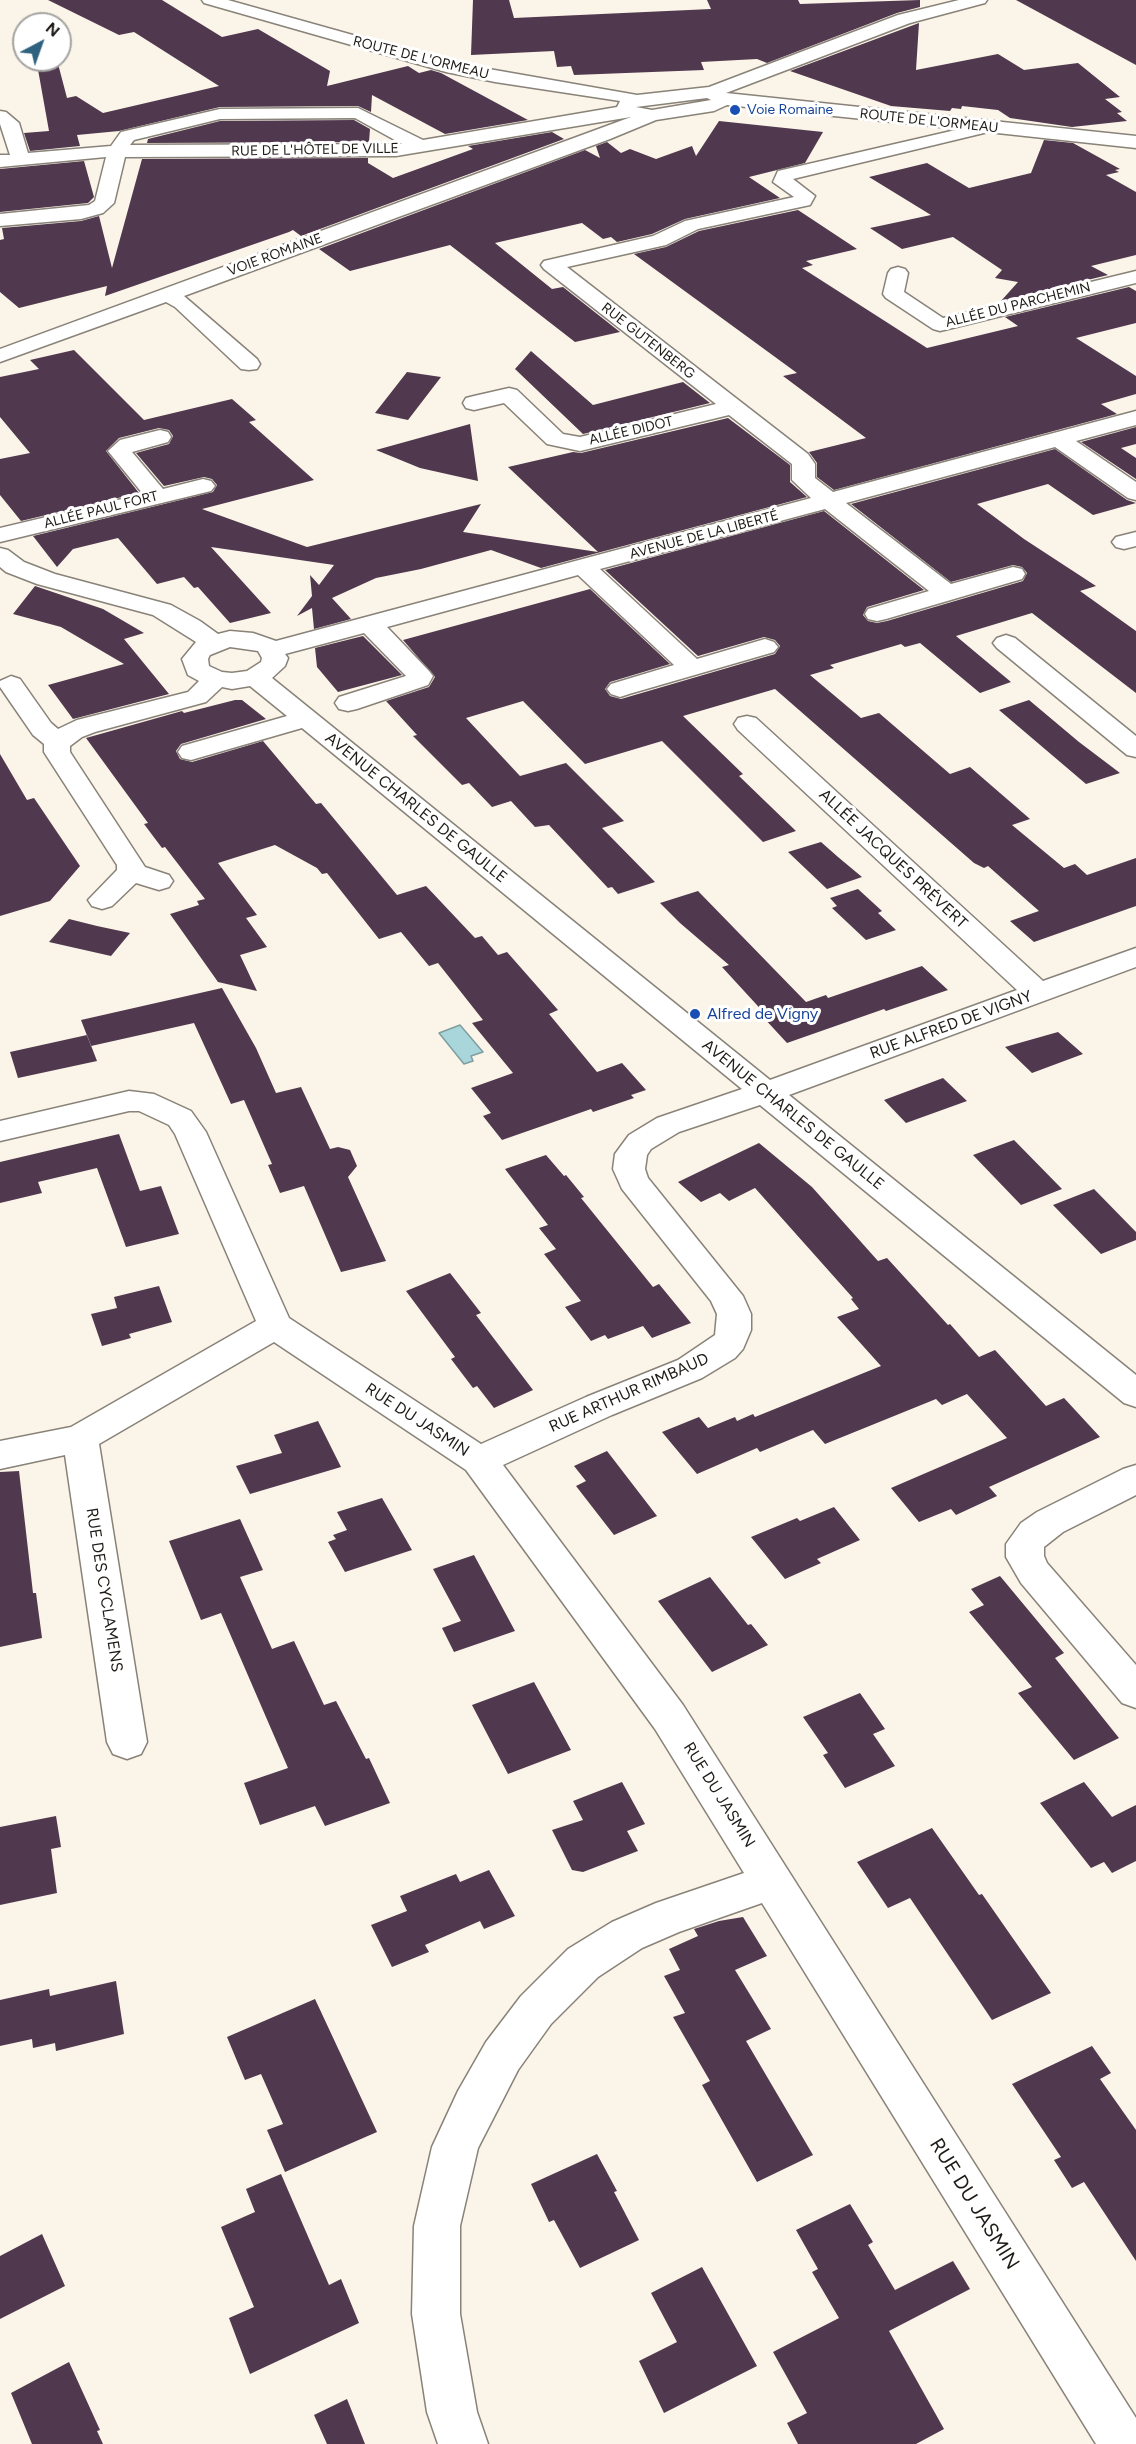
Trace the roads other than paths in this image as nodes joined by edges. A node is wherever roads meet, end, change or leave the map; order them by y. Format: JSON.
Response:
{"nodes":[{"id":1,"x":210,"y":0,"type":"edge"},
{"id":2,"x":979,"y":0,"type":"edge"},
{"id":3,"x":717,"y":96,"type":"junction"},
{"id":4,"x":632,"y":106,"type":"junction"},
{"id":5,"x":652,"y":115,"type":"junction"},
{"id":6,"x":0,"y":116,"type":"edge"},
{"id":7,"x":922,"y":120,"type":"junction"},
{"id":8,"x":983,"y":126,"type":"junction"},
{"id":9,"x":890,"y":134,"type":"dead end"},
{"id":10,"x":1136,"y":142,"type":"edge"},
{"id":11,"x":420,"y":146,"type":"junction"},
{"id":12,"x":117,"y":151,"type":"junction"},
{"id":13,"x":21,"y":159,"type":"junction"},
{"id":14,"x":0,"y":161,"type":"edge"},
{"id":15,"x":0,"y":220,"type":"edge"},
{"id":16,"x":898,"y":273,"type":"dead end"},
{"id":17,"x":1136,"y":277,"type":"edge"},
{"id":18,"x":168,"y":295,"type":"junction"},
{"id":19,"x":0,"y":356,"type":"edge"},
{"id":20,"x":249,"y":364,"type":"dead end"},
{"id":21,"x":474,"y":403,"type":"dead end"},
{"id":22,"x":733,"y":407,"type":"junction"},
{"id":23,"x":1136,"y":418,"type":"edge"},
{"id":24,"x":160,"y":437,"type":"dead end"},
{"id":25,"x":1059,"y":439,"type":"junction"},
{"id":26,"x":203,"y":486,"type":"dead end"},
{"id":27,"x":1136,"y":493,"type":"edge"},
{"id":28,"x":158,"y":497,"type":"junction"},
{"id":29,"x":828,"y":501,"type":"junction"},
{"id":30,"x":0,"y":535,"type":"edge"},
{"id":31,"x":0,"y":555,"type":"edge"},
{"id":32,"x":583,"y":567,"type":"junction"},
{"id":33,"x":1013,"y":574,"type":"dead end"},
{"id":34,"x":948,"y":594,"type":"junction"},
{"id":35,"x":877,"y":614,"type":"dead end"},
{"id":36,"x":370,"y":624,"type":"junction"},
{"id":37,"x":213,"y":643,"type":"junction"},
{"id":38,"x":1006,"y":643,"type":"dead end"},
{"id":39,"x":765,"y":647,"type":"dead end"},
{"id":40,"x":271,"y":650,"type":"junction"},
{"id":41,"x":692,"y":668,"type":"junction"},
{"id":42,"x":255,"y":677,"type":"junction"},
{"id":43,"x":216,"y":680,"type":"junction"},
{"id":44,"x":10,"y":684,"type":"dead end"},
{"id":45,"x":620,"y":689,"type":"dead end"},
{"id":46,"x":348,"y":703,"type":"dead end"},
{"id":47,"x":306,"y":719,"type":"junction"},
{"id":48,"x":747,"y":724,"type":"dead end"},
{"id":49,"x":58,"y":742,"type":"junction"},
{"id":50,"x":1136,"y":749,"type":"edge"},
{"id":51,"x":191,"y":752,"type":"dead end"},
{"id":52,"x":131,"y":872,"type":"junction"},
{"id":53,"x":159,"y":881,"type":"dead end"},
{"id":54,"x":102,"y":900,"type":"dead end"},
{"id":55,"x":1136,"y":957,"type":"edge"},
{"id":56,"x":1038,"y":993,"type":"junction"},
{"id":57,"x":766,"y":1093,"type":"junction"},
{"id":58,"x":0,"y":1131,"type":"edge"},
{"id":59,"x":275,"y":1326,"type":"junction"},
{"id":60,"x":1136,"y":1394,"type":"edge"},
{"id":61,"x":80,"y":1438,"type":"junction"},
{"id":62,"x":0,"y":1455,"type":"edge"},
{"id":63,"x":479,"y":1460,"type":"junction"},
{"id":64,"x":1136,"y":1479,"type":"edge"},
{"id":65,"x":1136,"y":1692,"type":"edge"},
{"id":66,"x":127,"y":1742,"type":"dead end"},
{"id":67,"x":772,"y":1881,"type":"junction"},
{"id":68,"x":1120,"y":2435,"type":"edge"},
{"id":69,"x":463,"y":2444,"type":"edge"}],
"edges":[{"from":1,"to":4,"type":"street","name":"ROUTE DE L'ORMEAU"},
{"from":2,"to":3,"type":"street"},
{"from":3,"to":4,"type":"street"},
{"from":3,"to":5,"type":"street"},
{"from":3,"to":7,"type":"street","name":"ROUTE DE L'ORMEAU"},
{"from":4,"to":5,"type":"street"},
{"from":4,"to":11,"type":"street","name":"RUE DE L'HÔTEL DE VILLE"},
{"from":5,"to":18,"type":"street","name":"VOIE ROMAINE"},
{"from":6,"to":13,"type":"street"},
{"from":7,"to":8,"type":"street","name":"ROUTE DE L'ORMEAU"},
{"from":7,"to":9,"type":"street"},
{"from":8,"to":10,"type":"street","name":"ROUTE DE L'ORMEAU"},
{"from":8,"to":22,"type":"street","name":"RUE GUTENBERG"},
{"from":11,"to":12,"type":"street","name":"RUE DE L'HÔTEL DE VILLE"},
{"from":11,"to":12,"type":"street"},
{"from":12,"to":13,"type":"street","name":"RUE DE L'HÔTEL DE VILLE"},
{"from":12,"to":15,"type":"street"},
{"from":13,"to":14,"type":"street","name":"RUE DE L'HÔTEL DE VILLE"},
{"from":16,"to":17,"type":"street","name":"ALLÉE DU PARCHEMIN"},
{"from":18,"to":19,"type":"street","name":"VOIE ROMAINE"},
{"from":18,"to":20,"type":"street"},
{"from":21,"to":22,"type":"street","name":"ALLÉE DIDOT"},
{"from":22,"to":29,"type":"street","name":"RUE GUTENBERG"},
{"from":23,"to":25,"type":"street","name":"AVENUE DE LA LIBERTÉ"},
{"from":24,"to":28,"type":"street"},
{"from":25,"to":27,"type":"street"},
{"from":25,"to":29,"type":"street","name":"AVENUE DE LA LIBERTÉ"},
{"from":26,"to":28,"type":"street","name":"ALLÉE PAUL FORT"},
{"from":28,"to":30,"type":"street","name":"ALLÉE PAUL FORT"},
{"from":29,"to":32,"type":"street","name":"AVENUE DE LA LIBERTÉ"},
{"from":29,"to":34,"type":"street","name":"RUE GUTENBERG"},
{"from":31,"to":37,"type":"street"},
{"from":32,"to":36,"type":"street","name":"AVENUE DE LA LIBERTÉ"},
{"from":32,"to":41,"type":"street"},
{"from":33,"to":34,"type":"street"},
{"from":34,"to":35,"type":"street"},
{"from":36,"to":40,"type":"street","name":"AVENUE DE LA LIBERTÉ"},
{"from":36,"to":46,"type":"street"},
{"from":37,"to":40,"type":"street"},
{"from":37,"to":43,"type":"street"},
{"from":38,"to":50,"type":"street"},
{"from":39,"to":41,"type":"street"},
{"from":40,"to":42,"type":"street"},
{"from":41,"to":45,"type":"street"},
{"from":42,"to":43,"type":"street"},
{"from":42,"to":47,"type":"street","name":"AVENUE CHARLES DE GAULLE"},
{"from":43,"to":49,"type":"street"},
{"from":44,"to":49,"type":"street"},
{"from":47,"to":51,"type":"street"},
{"from":47,"to":57,"type":"street","name":"AVENUE CHARLES DE GAULLE"},
{"from":48,"to":56,"type":"street","name":"ALLÉE JACQUES PRÉVERT"},
{"from":49,"to":52,"type":"street"},
{"from":52,"to":53,"type":"street"},
{"from":52,"to":54,"type":"street"},
{"from":55,"to":56,"type":"street","name":"RUE ALFRED DE VIGNY"},
{"from":56,"to":57,"type":"street","name":"RUE ALFRED DE VIGNY"},
{"from":57,"to":60,"type":"street","name":"AVENUE CHARLES DE GAULLE"},
{"from":57,"to":63,"type":"street","name":"RUE ARTHUR RIMBAUD"},
{"from":58,"to":59,"type":"street"},
{"from":59,"to":61,"type":"street"},
{"from":59,"to":63,"type":"street","name":"RUE DU JASMIN"},
{"from":61,"to":62,"type":"street"},
{"from":61,"to":66,"type":"street","name":"RUE DES CYCLAMENS"},
{"from":63,"to":67,"type":"street","name":"RUE DU JASMIN"},
{"from":64,"to":65,"type":"street"},
{"from":67,"to":68,"type":"street","name":"RUE DU JASMIN"},
{"from":67,"to":69,"type":"street"}]}
